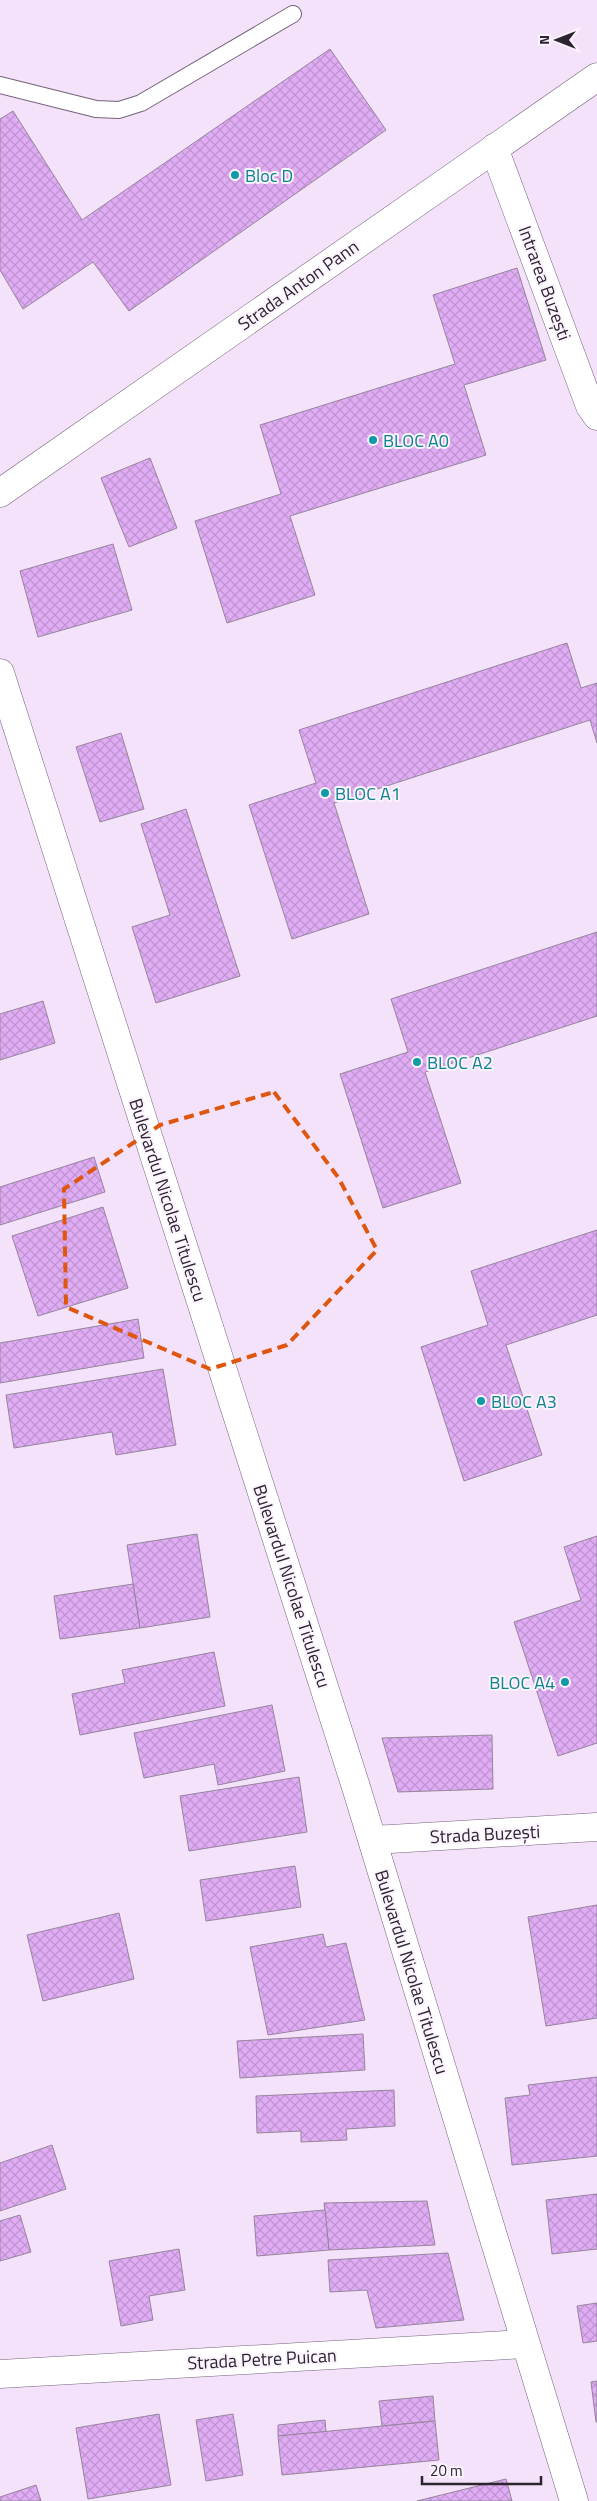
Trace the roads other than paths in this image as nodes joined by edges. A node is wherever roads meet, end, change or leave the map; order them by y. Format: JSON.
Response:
{"nodes":[{"id":1,"x":294,"y":14,"type":"dead end"},
{"id":2,"x":597,"y":78,"type":"edge"},
{"id":3,"x":0,"y":85,"type":"edge"},
{"id":4,"x":494,"y":148,"type":"junction"},
{"id":5,"x":597,"y":416,"type":"edge"},
{"id":6,"x":0,"y":493,"type":"edge"},
{"id":7,"x":0,"y":673,"type":"edge"},
{"id":8,"x":597,"y":1827,"type":"edge"},
{"id":9,"x":373,"y":1840,"type":"junction"},
{"id":10,"x":524,"y":2344,"type":"junction"},
{"id":11,"x":0,"y":2374,"type":"edge"},
{"id":12,"x":574,"y":2501,"type":"edge"}],
"edges":[{"from":1,"to":3,"type":"lane"},
{"from":2,"to":4,"type":"street","name":"Strada Anton Pann"},
{"from":4,"to":5,"type":"street","name":"Intrarea Buzești"},
{"from":4,"to":6,"type":"street","name":"Strada Anton Pann"},
{"from":7,"to":9,"type":"street","name":"Bulevardul Nicolae Titulescu"},
{"from":8,"to":9,"type":"street","name":"Strada Buzești"},
{"from":9,"to":10,"type":"street","name":"Bulevardul Nicolae Titulescu"},
{"from":10,"to":11,"type":"street","name":"Strada Petre Puican"},
{"from":10,"to":12,"type":"street","name":"Bulevardul Nicolae Titulescu"}]}
